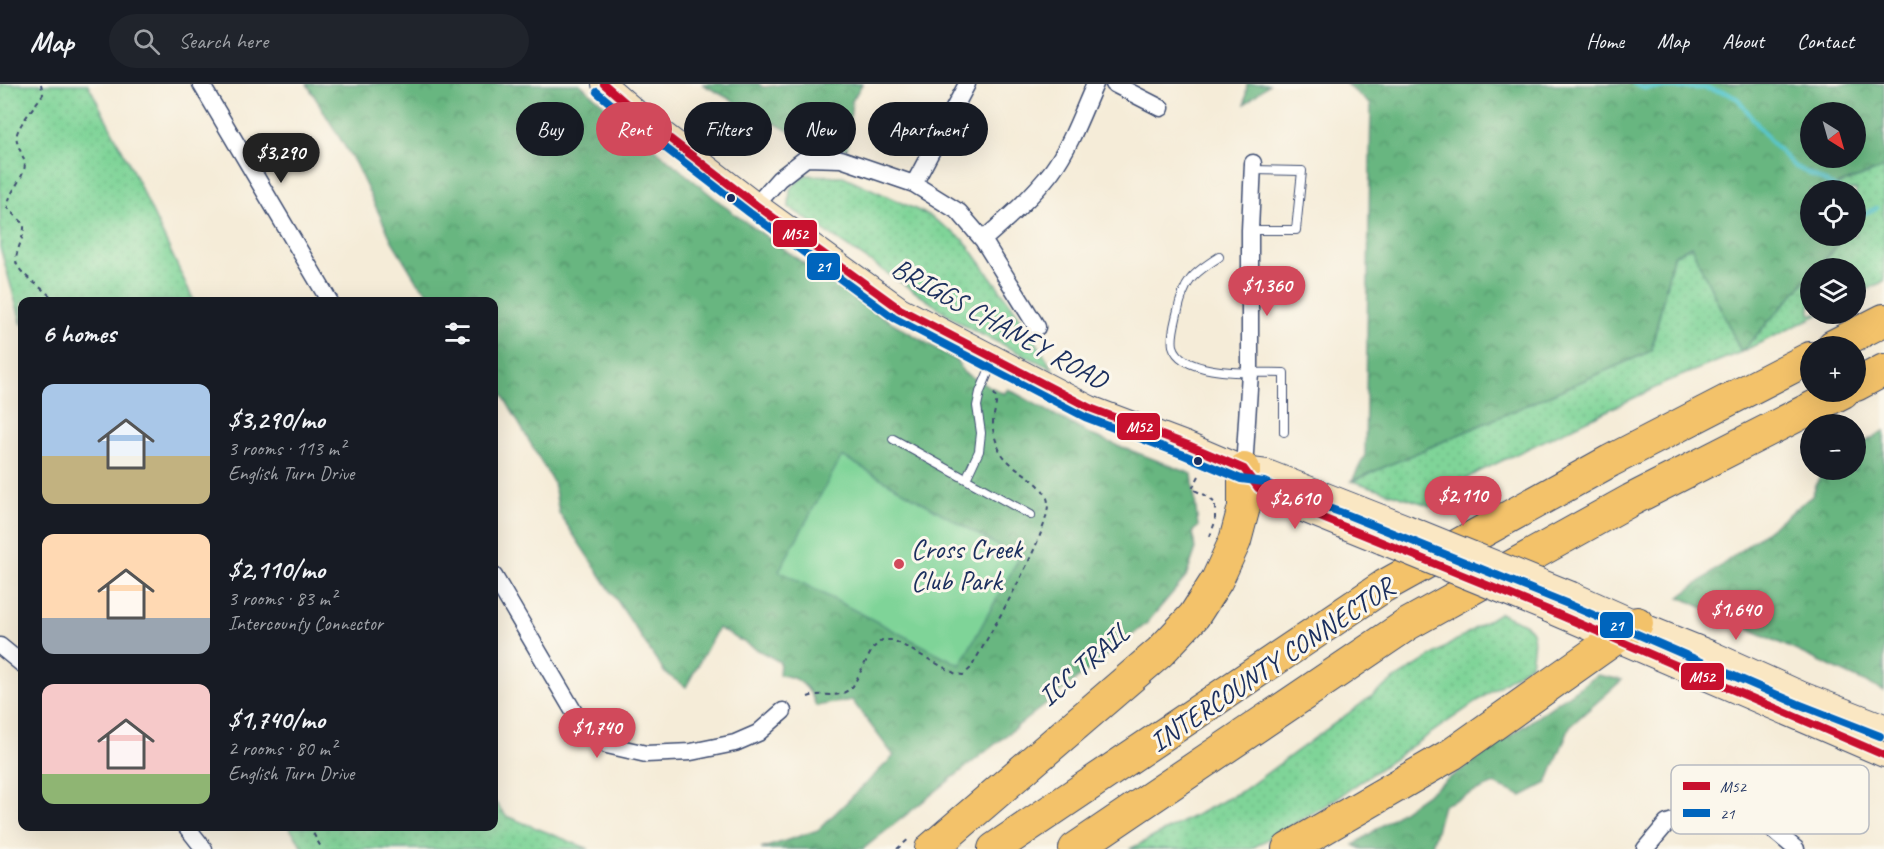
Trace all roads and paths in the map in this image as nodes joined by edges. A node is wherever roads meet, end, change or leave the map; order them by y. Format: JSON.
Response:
{"nodes":[{"id":1,"x":41,"y":84,"type":"edge"},
{"id":2,"x":201,"y":84,"type":"edge"},
{"id":3,"x":604,"y":84,"type":"edge"},
{"id":4,"x":967,"y":84,"type":"edge"},
{"id":5,"x":1095,"y":84,"type":"edge"},
{"id":6,"x":1114,"y":84,"type":"edge"},
{"id":7,"x":1161,"y":108,"type":"dead end"},
{"id":8,"x":1253,"y":166,"type":"joint"},
{"id":9,"x":915,"y":184,"type":"junction"},
{"id":10,"x":756,"y":205,"type":"junction"},
{"id":11,"x":1250,"y":230,"type":"junction"},
{"id":12,"x":983,"y":240,"type":"junction"},
{"id":13,"x":1219,"y":257,"type":"dead end"},
{"id":14,"x":52,"y":297,"type":"edge"},
{"id":15,"x":327,"y":297,"type":"edge"},
{"id":16,"x":1884,"y":320,"type":"edge"},
{"id":17,"x":1037,"y":327,"type":"dead end"},
{"id":18,"x":1853,"y":336,"type":"edge"},
{"id":19,"x":994,"y":358,"type":"junction"},
{"id":20,"x":1800,"y":363,"type":"edge"},
{"id":21,"x":1884,"y":370,"type":"edge"},
{"id":22,"x":1250,"y":372,"type":"junction"},
{"id":23,"x":1866,"y":380,"type":"edge"},
{"id":24,"x":991,"y":390,"type":"dead end"},
{"id":25,"x":1823,"y":402,"type":"edge"},
{"id":26,"x":1284,"y":432,"type":"dead end"},
{"id":27,"x":893,"y":439,"type":"dead end"},
{"id":28,"x":1244,"y":469,"type":"junction"},
{"id":29,"x":1199,"y":476,"type":"dead end"},
{"id":30,"x":966,"y":479,"type":"junction"},
{"id":31,"x":1031,"y":515,"type":"dead end"},
{"id":32,"x":1208,"y":543,"type":"dead end"},
{"id":33,"x":498,"y":583,"type":"edge"},
{"id":34,"x":1627,"y":632,"type":"junction"},
{"id":35,"x":0,"y":646,"type":"edge"},
{"id":36,"x":18,"y":661,"type":"edge"},
{"id":37,"x":808,"y":697,"type":"dead end"},
{"id":38,"x":783,"y":711,"type":"dead end"},
{"id":39,"x":1884,"y":726,"type":"edge"},
{"id":40,"x":1884,"y":755,"type":"edge"},
{"id":41,"x":1671,"y":822,"type":"edge"},
{"id":42,"x":190,"y":831,"type":"edge"},
{"id":43,"x":312,"y":831,"type":"edge"},
{"id":44,"x":1778,"y":834,"type":"edge"},
{"id":45,"x":923,"y":842,"type":"edge"},
{"id":46,"x":204,"y":849,"type":"edge"},
{"id":47,"x":322,"y":849,"type":"edge"},
{"id":48,"x":897,"y":849,"type":"edge"},
{"id":49,"x":994,"y":849,"type":"edge"},
{"id":50,"x":1075,"y":849,"type":"edge"},
{"id":51,"x":1288,"y":849,"type":"edge"},
{"id":52,"x":1645,"y":849,"type":"edge"},
{"id":53,"x":1796,"y":849,"type":"edge"}],
"edges":[{"from":1,"to":14,"type":"path"},
{"from":2,"to":15,"type":"street"},
{"from":3,"to":10,"type":"main road","name":"BRIGGS CHANEY ROAD"},
{"from":4,"to":9,"type":"street"},
{"from":5,"to":12,"type":"street"},
{"from":6,"to":7,"type":"street"},
{"from":8,"to":11,"type":"street"},
{"from":8,"to":11,"type":"lane"},
{"from":9,"to":10,"type":"street"},
{"from":9,"to":12,"type":"street"},
{"from":10,"to":19,"type":"main road","name":"BRIGGS CHANEY ROAD"},
{"from":11,"to":22,"type":"street"},
{"from":12,"to":17,"type":"street"},
{"from":13,"to":22,"type":"lane"},
{"from":16,"to":18,"type":"highway"},
{"from":19,"to":28,"type":"main road","name":"BRIGGS CHANEY ROAD"},
{"from":19,"to":30,"type":"lane"},
{"from":20,"to":49,"type":"highway","name":"INTERCOUNTY CONNECTOR"},
{"from":21,"to":23,"type":"highway"},
{"from":22,"to":26,"type":"lane"},
{"from":22,"to":28,"type":"street"},
{"from":24,"to":37,"type":"path"},
{"from":25,"to":50,"type":"highway","name":"INTERCOUNTY CONNECTOR"},
{"from":27,"to":30,"type":"lane"},
{"from":28,"to":34,"type":"main road","name":"BRIGGS CHANEY ROAD","bridge":true},
{"from":28,"to":34,"type":"main road","name":"BRIGGS CHANEY ROAD","bridge":true},
{"from":28,"to":45,"type":"highway"},
{"from":29,"to":32,"type":"path"},
{"from":30,"to":31,"type":"lane"},
{"from":33,"to":38,"type":"street"},
{"from":34,"to":39,"type":"main road","name":"BRIGGS CHANEY ROAD"},
{"from":34,"to":40,"type":"main road","name":"BRIGGS CHANEY ROAD"},
{"from":34,"to":51,"type":"highway"},
{"from":35,"to":36,"type":"street"},
{"from":41,"to":52,"type":"street"},
{"from":42,"to":46,"type":"street"},
{"from":43,"to":47,"type":"path"},
{"from":44,"to":53,"type":"street"},
{"from":45,"to":48,"type":"path"}]}
